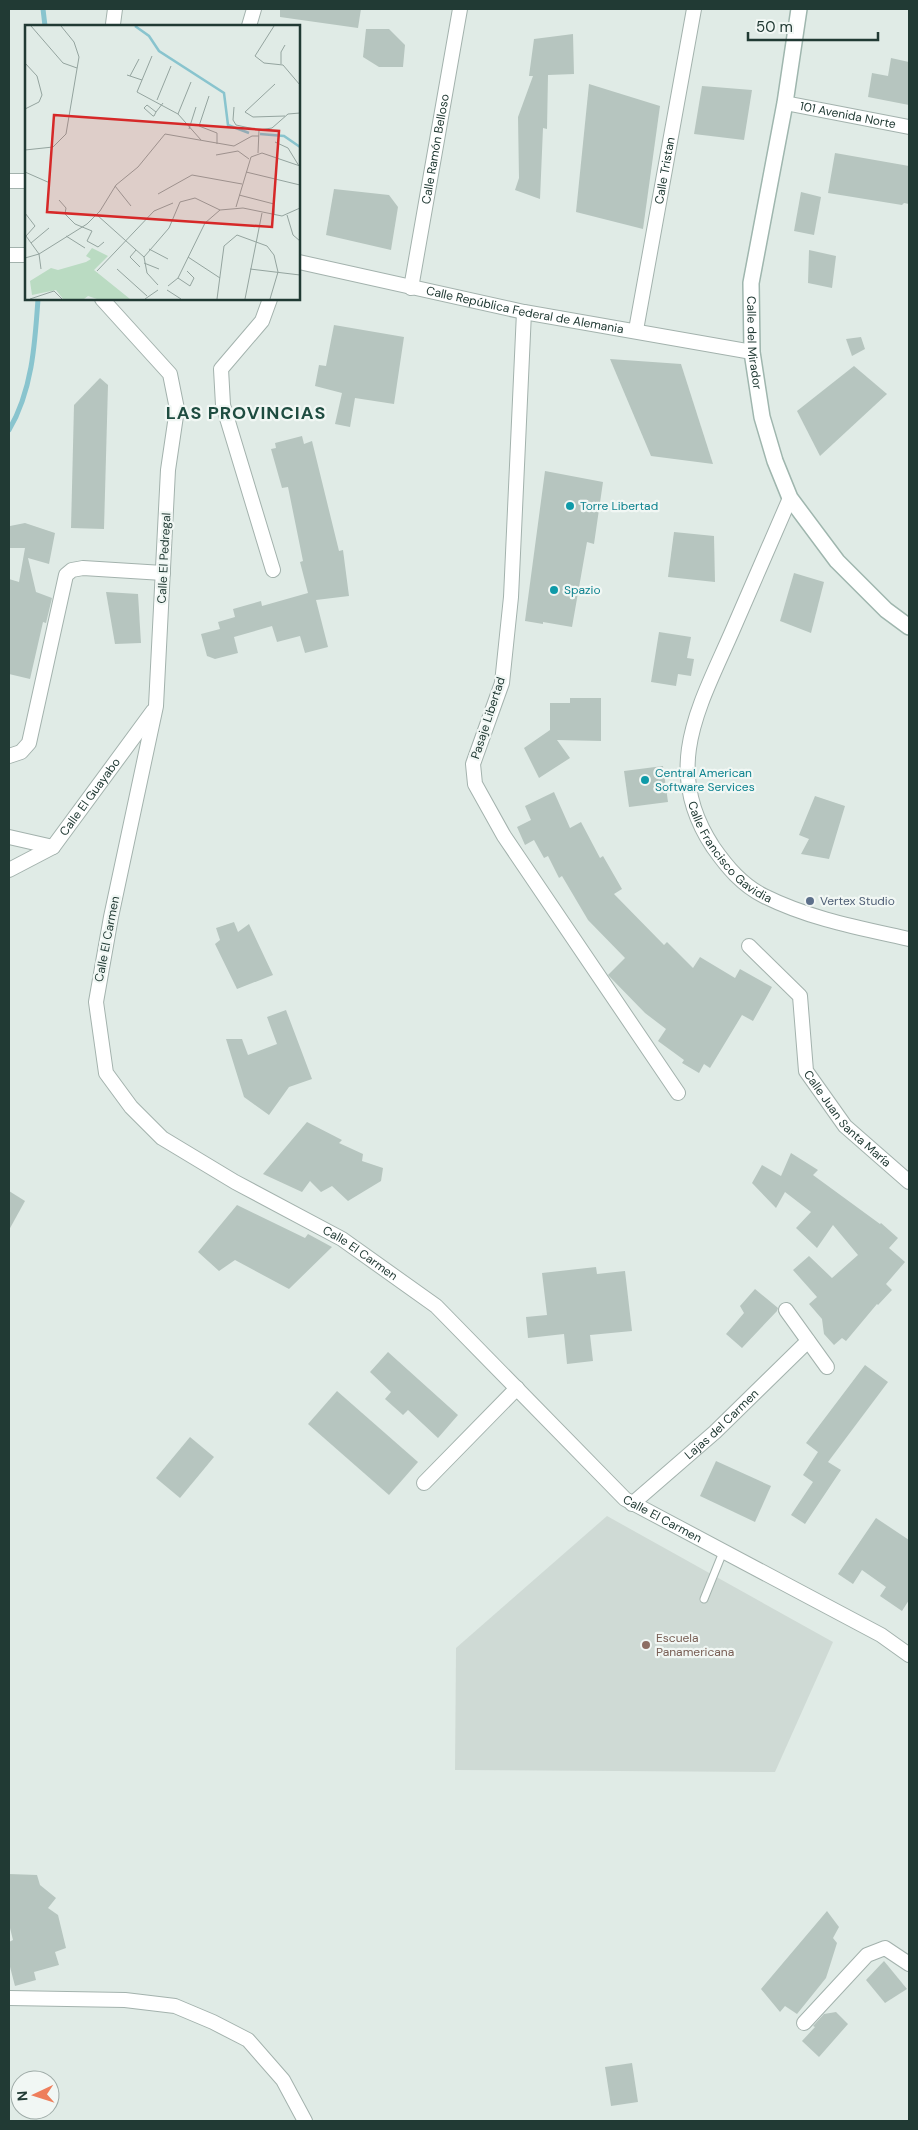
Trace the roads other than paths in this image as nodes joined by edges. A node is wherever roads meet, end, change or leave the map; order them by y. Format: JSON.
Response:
{"nodes":[{"id":1,"x":115,"y":9,"type":"edge"},
{"id":2,"x":254,"y":9,"type":"edge"},
{"id":3,"x":460,"y":9,"type":"edge"},
{"id":4,"x":694,"y":9,"type":"edge"},
{"id":5,"x":799,"y":9,"type":"edge"},
{"id":6,"x":113,"y":24,"type":"dead end"},
{"id":7,"x":249,"y":25,"type":"edge"},
{"id":8,"x":785,"y":103,"type":"junction"},
{"id":9,"x":909,"y":127,"type":"edge"},
{"id":10,"x":9,"y":181,"type":"edge"},
{"id":11,"x":25,"y":181,"type":"edge"},
{"id":12,"x":9,"y":255,"type":"edge"},
{"id":13,"x":25,"y":255,"type":"edge"},
{"id":14,"x":300,"y":262,"type":"edge"},
{"id":15,"x":411,"y":288,"type":"junction"},
{"id":16,"x":103,"y":300,"type":"edge"},
{"id":17,"x":270,"y":300,"type":"edge"},
{"id":18,"x":524,"y":312,"type":"junction"},
{"id":19,"x":636,"y":330,"type":"junction"},
{"id":20,"x":752,"y":352,"type":"junction"},
{"id":21,"x":790,"y":498,"type":"junction"},
{"id":22,"x":273,"y":570,"type":"dead end"},
{"id":23,"x":163,"y":573,"type":"junction"},
{"id":24,"x":909,"y":627,"type":"edge"},
{"id":25,"x":156,"y":706,"type":"junction"},
{"id":26,"x":9,"y":756,"type":"edge"},
{"id":27,"x":9,"y":837,"type":"edge"},
{"id":28,"x":53,"y":847,"type":"junction"},
{"id":29,"x":9,"y":870,"type":"edge"},
{"id":30,"x":909,"y":939,"type":"edge"},
{"id":31,"x":749,"y":946,"type":"dead end"},
{"id":32,"x":678,"y":1094,"type":"dead end"},
{"id":33,"x":909,"y":1182,"type":"edge"},
{"id":34,"x":786,"y":1310,"type":"dead end"},
{"id":35,"x":808,"y":1341,"type":"junction"},
{"id":36,"x":827,"y":1368,"type":"dead end"},
{"id":37,"x":517,"y":1388,"type":"junction"},
{"id":38,"x":424,"y":1484,"type":"dead end"},
{"id":39,"x":632,"y":1504,"type":"junction"},
{"id":40,"x":723,"y":1552,"type":"junction"},
{"id":41,"x":704,"y":1599,"type":"dead end"},
{"id":42,"x":909,"y":1656,"type":"edge"},
{"id":43,"x":909,"y":1964,"type":"edge"},
{"id":44,"x":9,"y":1998,"type":"edge"},
{"id":45,"x":804,"y":2023,"type":"dead end"},
{"id":46,"x":306,"y":2121,"type":"edge"}],
"edges":[{"from":1,"to":6,"type":"street"},
{"from":2,"to":7,"type":"street"},
{"from":3,"to":15,"type":"street","name":"Calle Ramón Belloso"},
{"from":4,"to":19,"type":"street","name":"Calle Tristan"},
{"from":5,"to":8,"type":"street","name":"Calle del Mirador"},
{"from":8,"to":9,"type":"street","name":"101 Avenida Norte"},
{"from":8,"to":20,"type":"street","name":"Calle del Mirador"},
{"from":10,"to":11,"type":"street"},
{"from":12,"to":13,"type":"street"},
{"from":14,"to":15,"type":"street","name":"Calle República Federal de Alemania"},
{"from":15,"to":18,"type":"street","name":"Calle República Federal de Alemania"},
{"from":16,"to":23,"type":"street","name":"Calle El Pedregal"},
{"from":17,"to":22,"type":"street"},
{"from":18,"to":19,"type":"street","name":"Calle República Federal de Alemania"},
{"from":18,"to":32,"type":"street","name":"Pasaje Libertad"},
{"from":19,"to":20,"type":"street","name":"Calle República Federal de Alemania"},
{"from":20,"to":21,"type":"street","name":"Calle del Mirador"},
{"from":21,"to":24,"type":"street","name":"Calle del Mirador"},
{"from":21,"to":30,"type":"street","name":"Calle Francisco Gavidia"},
{"from":23,"to":25,"type":"street","name":"Calle El Pedregal"},
{"from":23,"to":26,"type":"street"},
{"from":25,"to":28,"type":"street","name":"Calle El Guayabo"},
{"from":25,"to":37,"type":"street","name":"Calle El Carmen"},
{"from":27,"to":28,"type":"street"},
{"from":28,"to":29,"type":"street","name":"Calle El Guayabo"},
{"from":31,"to":33,"type":"street","name":"Calle Juan Santa María"},
{"from":34,"to":35,"type":"street"},
{"from":35,"to":36,"type":"street"},
{"from":35,"to":39,"type":"street","name":"Lajas del Carmen"},
{"from":37,"to":38,"type":"street"},
{"from":37,"to":39,"type":"street","name":"Calle El Carmen"},
{"from":39,"to":40,"type":"street","name":"Calle El Carmen"},
{"from":40,"to":41,"type":"lane"},
{"from":40,"to":42,"type":"street","name":"Calle El Carmen"},
{"from":43,"to":45,"type":"street"},
{"from":44,"to":46,"type":"street"}]}
